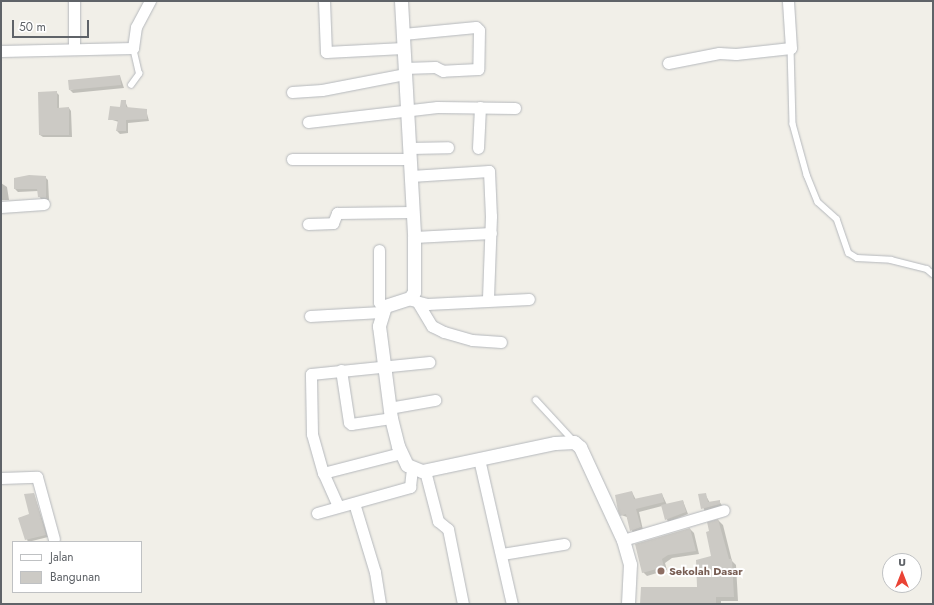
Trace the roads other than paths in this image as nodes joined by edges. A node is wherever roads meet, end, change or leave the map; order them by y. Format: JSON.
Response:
{"nodes":[{"id":1,"x":74,"y":1,"type":"edge"},
{"id":2,"x":150,"y":1,"type":"edge"},
{"id":3,"x":324,"y":1,"type":"edge"},
{"id":4,"x":401,"y":1,"type":"edge"},
{"id":5,"x":788,"y":1,"type":"edge"},
{"id":6,"x":403,"y":34,"type":"junction"},
{"id":7,"x":74,"y":48,"type":"junction"},
{"id":8,"x":134,"y":48,"type":"junction"},
{"id":9,"x":403,"y":48,"type":"junction"},
{"id":10,"x":790,"y":48,"type":"junction"},
{"id":11,"x":1,"y":51,"type":"edge"},
{"id":12,"x":668,"y":63,"type":"dead end"},
{"id":13,"x":405,"y":71,"type":"junction"},
{"id":14,"x":131,"y":85,"type":"dead end"},
{"id":15,"x":292,"y":92,"type":"dead end"},
{"id":16,"x":480,"y":107,"type":"junction"},
{"id":17,"x":515,"y":108,"type":"dead end"},
{"id":18,"x":406,"y":111,"type":"junction"},
{"id":19,"x":308,"y":122,"type":"dead end"},
{"id":20,"x":448,"y":146,"type":"dead end"},
{"id":21,"x":478,"y":148,"type":"dead end"},
{"id":22,"x":410,"y":153,"type":"junction"},
{"id":23,"x":292,"y":159,"type":"dead end"},
{"id":24,"x":411,"y":176,"type":"junction"},
{"id":25,"x":44,"y":204,"type":"dead end"},
{"id":26,"x":1,"y":207,"type":"edge"},
{"id":27,"x":412,"y":212,"type":"junction"},
{"id":28,"x":308,"y":224,"type":"dead end"},
{"id":29,"x":491,"y":233,"type":"junction"},
{"id":30,"x":414,"y":237,"type":"junction"},
{"id":31,"x":379,"y":250,"type":"dead end"},
{"id":32,"x":933,"y":274,"type":"edge"},
{"id":33,"x":488,"y":299,"type":"junction"},
{"id":34,"x":529,"y":299,"type":"dead end"},
{"id":35,"x":413,"y":301,"type":"junction"},
{"id":36,"x":382,"y":310,"type":"junction"},
{"id":37,"x":310,"y":316,"type":"dead end"},
{"id":38,"x":501,"y":342,"type":"dead end"},
{"id":39,"x":430,"y":362,"type":"dead end"},
{"id":40,"x":383,"y":367,"type":"junction"},
{"id":41,"x":341,"y":370,"type":"junction"},
{"id":42,"x":435,"y":400,"type":"dead end"},
{"id":43,"x":536,"y":400,"type":"dead end"},
{"id":44,"x":390,"y":413,"type":"junction"},
{"id":45,"x":574,"y":442,"type":"junction"},
{"id":46,"x":401,"y":453,"type":"junction"},
{"id":47,"x":479,"y":460,"type":"junction"},
{"id":48,"x":412,"y":468,"type":"junction"},
{"id":49,"x":425,"y":471,"type":"junction"},
{"id":50,"x":323,"y":473,"type":"junction"},
{"id":51,"x":1,"y":478,"type":"edge"},
{"id":52,"x":354,"y":503,"type":"junction"},
{"id":53,"x":338,"y":506,"type":"junction"},
{"id":54,"x":724,"y":510,"type":"dead end"},
{"id":55,"x":317,"y":512,"type":"dead end"},
{"id":56,"x":54,"y":539,"type":"dead end"},
{"id":57,"x":623,"y":540,"type":"junction"},
{"id":58,"x":564,"y":544,"type":"dead end"},
{"id":59,"x":502,"y":554,"type":"junction"},
{"id":60,"x":380,"y":604,"type":"edge"},
{"id":61,"x":463,"y":604,"type":"edge"},
{"id":62,"x":512,"y":604,"type":"edge"},
{"id":63,"x":628,"y":604,"type":"edge"}],
"edges":[{"from":1,"to":7,"type":"street"},
{"from":2,"to":8,"type":"street"},
{"from":3,"to":9,"type":"street"},
{"from":4,"to":6,"type":"street"},
{"from":5,"to":10,"type":"street"},
{"from":6,"to":9,"type":"street"},
{"from":6,"to":13,"type":"street"},
{"from":7,"to":8,"type":"street"},
{"from":7,"to":11,"type":"street"},
{"from":8,"to":14,"type":"lane"},
{"from":9,"to":13,"type":"street"},
{"from":10,"to":12,"type":"street"},
{"from":10,"to":32,"type":"lane"},
{"from":13,"to":15,"type":"street"},
{"from":13,"to":18,"type":"street"},
{"from":16,"to":17,"type":"street"},
{"from":16,"to":18,"type":"street"},
{"from":16,"to":21,"type":"street"},
{"from":18,"to":19,"type":"street"},
{"from":18,"to":22,"type":"street"},
{"from":20,"to":22,"type":"street"},
{"from":22,"to":23,"type":"street"},
{"from":22,"to":24,"type":"street"},
{"from":24,"to":27,"type":"street"},
{"from":24,"to":29,"type":"street"},
{"from":25,"to":26,"type":"street"},
{"from":27,"to":28,"type":"street"},
{"from":27,"to":30,"type":"street"},
{"from":29,"to":30,"type":"street"},
{"from":29,"to":33,"type":"street"},
{"from":30,"to":35,"type":"street"},
{"from":31,"to":36,"type":"street"},
{"from":33,"to":34,"type":"street"},
{"from":33,"to":35,"type":"street"},
{"from":35,"to":36,"type":"street"},
{"from":35,"to":38,"type":"street"},
{"from":36,"to":37,"type":"street"},
{"from":36,"to":40,"type":"street"},
{"from":39,"to":40,"type":"street"},
{"from":40,"to":41,"type":"street"},
{"from":40,"to":44,"type":"street"},
{"from":41,"to":44,"type":"street"},
{"from":41,"to":50,"type":"street"},
{"from":42,"to":44,"type":"street"},
{"from":43,"to":45,"type":"lane"},
{"from":44,"to":46,"type":"street"},
{"from":45,"to":47,"type":"street"},
{"from":45,"to":57,"type":"street"},
{"from":46,"to":48,"type":"street"},
{"from":46,"to":50,"type":"street"},
{"from":47,"to":49,"type":"street"},
{"from":47,"to":59,"type":"street"},
{"from":48,"to":49,"type":"street"},
{"from":48,"to":52,"type":"street"},
{"from":49,"to":61,"type":"street"},
{"from":50,"to":53,"type":"street"},
{"from":51,"to":56,"type":"street"},
{"from":52,"to":53,"type":"street"},
{"from":52,"to":60,"type":"street"},
{"from":53,"to":55,"type":"street"},
{"from":54,"to":57,"type":"street"},
{"from":57,"to":63,"type":"street"},
{"from":58,"to":59,"type":"street"},
{"from":59,"to":62,"type":"street"}]}
